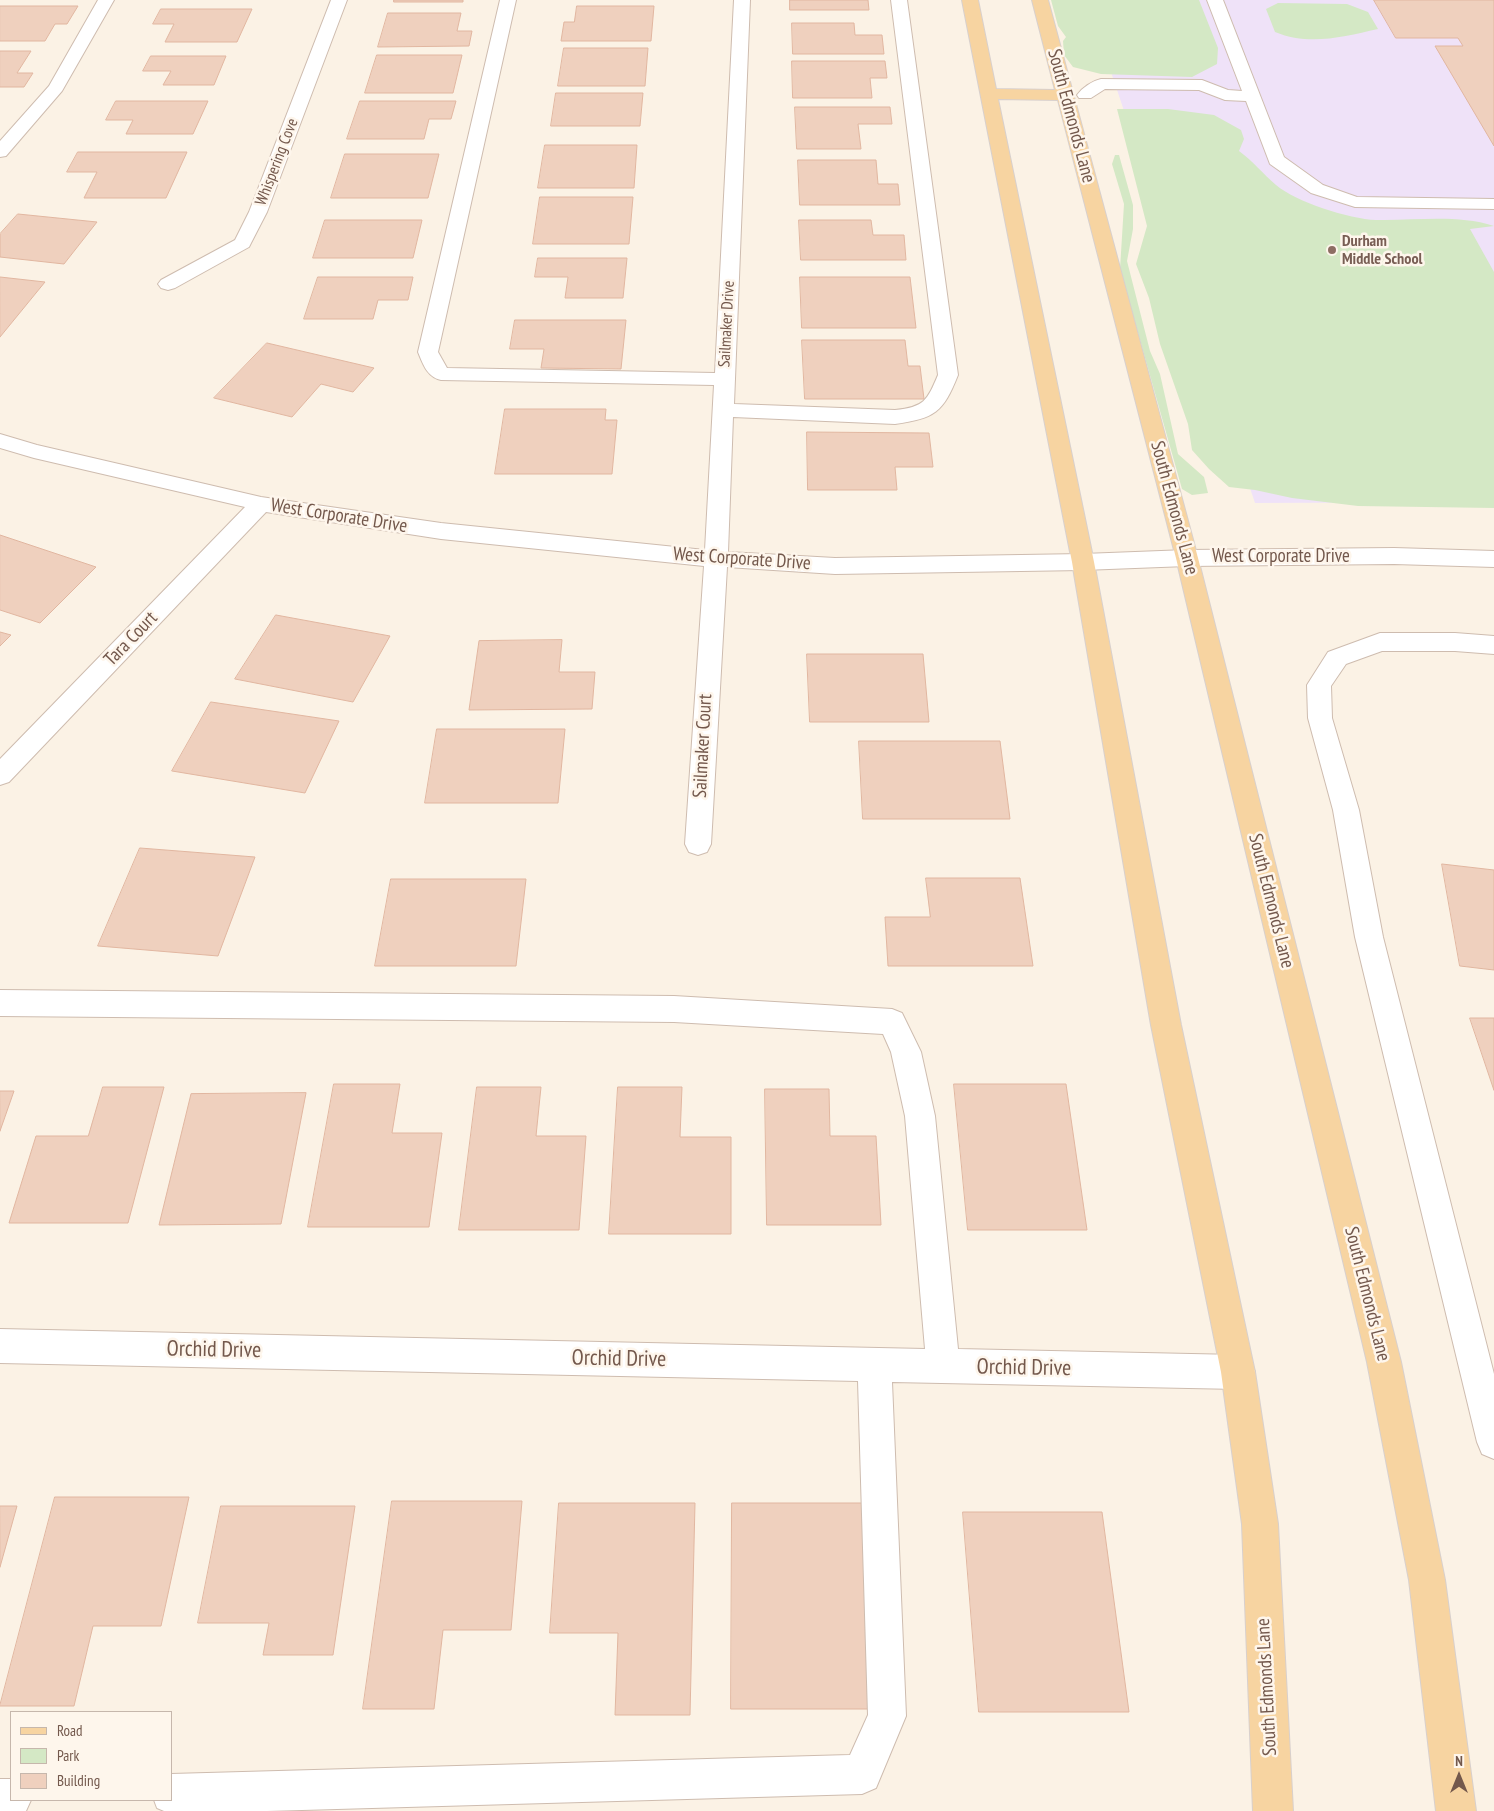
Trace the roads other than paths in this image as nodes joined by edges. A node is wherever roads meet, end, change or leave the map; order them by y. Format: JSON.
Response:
{"nodes":[{"id":1,"x":106,"y":0,"type":"edge"},
{"id":2,"x":339,"y":0,"type":"edge"},
{"id":3,"x":508,"y":0,"type":"edge"},
{"id":4,"x":742,"y":0,"type":"edge"},
{"id":5,"x":899,"y":0,"type":"edge"},
{"id":6,"x":970,"y":0,"type":"edge"},
{"id":7,"x":1040,"y":0,"type":"edge"},
{"id":8,"x":1215,"y":0,"type":"edge"},
{"id":9,"x":988,"y":94,"type":"junction"},
{"id":10,"x":1066,"y":95,"type":"junction"},
{"id":11,"x":1086,"y":95,"type":"junction"},
{"id":12,"x":1225,"y":95,"type":"junction"},
{"id":13,"x":1253,"y":96,"type":"junction"},
{"id":14,"x":1106,"y":102,"type":"dead end"},
{"id":15,"x":1203,"y":104,"type":"dead end"},
{"id":16,"x":0,"y":152,"type":"edge"},
{"id":17,"x":1494,"y":204,"type":"edge"},
{"id":18,"x":168,"y":284,"type":"dead end"},
{"id":19,"x":724,"y":379,"type":"junction"},
{"id":20,"x":723,"y":410,"type":"junction"},
{"id":21,"x":0,"y":441,"type":"edge"},
{"id":22,"x":261,"y":504,"type":"junction"},
{"id":23,"x":1187,"y":558,"type":"junction"},
{"id":24,"x":716,"y":559,"type":"junction"},
{"id":25,"x":1494,"y":559,"type":"edge"},
{"id":26,"x":1083,"y":562,"type":"junction"},
{"id":27,"x":1494,"y":645,"type":"edge"},
{"id":28,"x":708,"y":647,"type":"joint"},
{"id":29,"x":0,"y":775,"type":"edge"},
{"id":30,"x":698,"y":844,"type":"dead end"},
{"id":31,"x":0,"y":1003,"type":"edge"},
{"id":32,"x":0,"y":1346,"type":"edge"},
{"id":33,"x":874,"y":1364,"type":"junction"},
{"id":34,"x":943,"y":1366,"type":"junction"},
{"id":35,"x":1238,"y":1372,"type":"junction"},
{"id":36,"x":1494,"y":1442,"type":"edge"},
{"id":37,"x":172,"y":1794,"type":"edge"},
{"id":38,"x":1273,"y":1811,"type":"edge"},
{"id":39,"x":1456,"y":1811,"type":"edge"}],
"edges":[{"from":1,"to":16,"type":"street"},
{"from":2,"to":18,"type":"street","name":"Whispering Cove"},
{"from":3,"to":19,"type":"street"},
{"from":4,"to":19,"type":"street","name":"Sailmaker Drive"},
{"from":5,"to":20,"type":"street"},
{"from":6,"to":9,"type":"main road","name":"South Edmonds Lane"},
{"from":7,"to":10,"type":"main road","name":"South Edmonds Lane"},
{"from":8,"to":13,"type":"street"},
{"from":9,"to":10,"type":"main road"},
{"from":9,"to":26,"type":"main road","name":"South Edmonds Lane"},
{"from":10,"to":11,"type":"street"},
{"from":10,"to":23,"type":"main road","name":"South Edmonds Lane"},
{"from":11,"to":12,"type":"street"},
{"from":11,"to":14,"type":"street"},
{"from":12,"to":13,"type":"street"},
{"from":12,"to":15,"type":"street"},
{"from":13,"to":17,"type":"street"},
{"from":19,"to":20,"type":"street","name":"Sailmaker Drive"},
{"from":20,"to":24,"type":"street","name":"Sailmaker Drive"},
{"from":21,"to":22,"type":"street","name":"West Corporate Drive"},
{"from":22,"to":24,"type":"street","name":"West Corporate Drive"},
{"from":22,"to":29,"type":"street","name":"Tara Court"},
{"from":23,"to":25,"type":"street","name":"West Corporate Drive"},
{"from":23,"to":26,"type":"street","name":"West Corporate Drive"},
{"from":23,"to":39,"type":"main road","name":"South Edmonds Lane"},
{"from":24,"to":26,"type":"street","name":"West Corporate Drive"},
{"from":24,"to":28,"type":"street","name":"Sailmaker Drive"},
{"from":26,"to":35,"type":"main road","name":"South Edmonds Lane"},
{"from":27,"to":36,"type":"street"},
{"from":28,"to":30,"type":"street","name":"Sailmaker Court"},
{"from":31,"to":34,"type":"street"},
{"from":32,"to":33,"type":"street","name":"Orchid Drive"},
{"from":33,"to":34,"type":"street","name":"Orchid Drive"},
{"from":33,"to":37,"type":"street"},
{"from":34,"to":35,"type":"street","name":"Orchid Drive"},
{"from":35,"to":38,"type":"main road","name":"South Edmonds Lane"}]}
